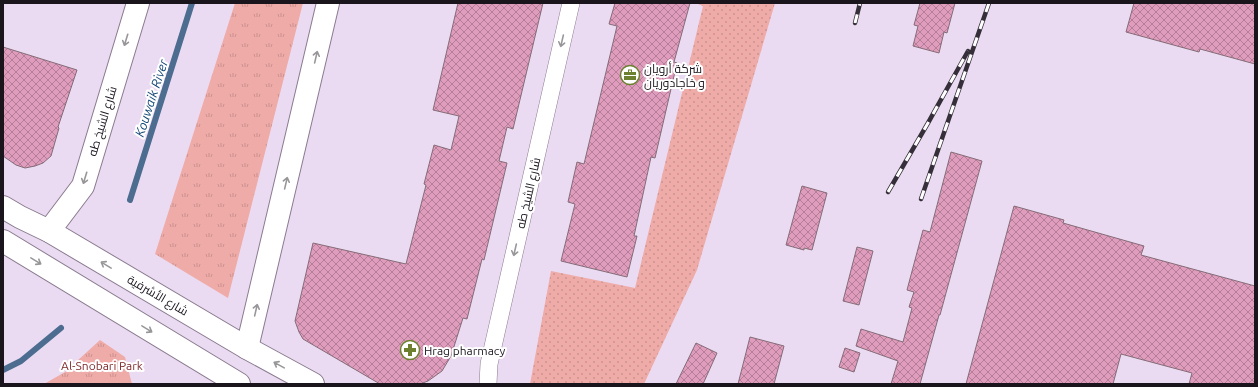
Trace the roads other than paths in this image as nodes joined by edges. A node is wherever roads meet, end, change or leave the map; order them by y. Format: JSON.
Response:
{"nodes":[{"id":1,"x":138,"y":3,"type":"edge"},
{"id":2,"x":328,"y":3,"type":"edge"},
{"id":3,"x":571,"y":3,"type":"edge"},
{"id":4,"x":3,"y":207,"type":"edge"},
{"id":5,"x":49,"y":231,"type":"junction"},
{"id":6,"x":3,"y":241,"type":"edge"},
{"id":7,"x":247,"y":348,"type":"junction"},
{"id":8,"x":490,"y":364,"type":"junction"},
{"id":9,"x":239,"y":384,"type":"edge"},
{"id":10,"x":313,"y":384,"type":"edge"},
{"id":11,"x":476,"y":384,"type":"edge"},
{"id":12,"x":488,"y":384,"type":"edge"}],
"edges":[{"from":1,"to":5,"type":"main road","name":"شارع الشيخ طه","one_way":true},
{"from":7,"to":2,"type":"main road","one_way":true},
{"from":3,"to":8,"type":"street","name":"شارع الشيخ طه","one_way":true},
{"from":4,"to":5,"type":"main road","name":"شارع الأشرفية"},
{"from":7,"to":5,"type":"main road","name":"شارع الأشرفية","one_way":true},
{"from":6,"to":9,"type":"main road","one_way":true},
{"from":10,"to":7,"type":"main road","name":"شارع الأشرفية","one_way":true},
{"from":8,"to":11,"type":"street"},
{"from":8,"to":12,"type":"street","name":"شارع الشيخ طه"}]}
